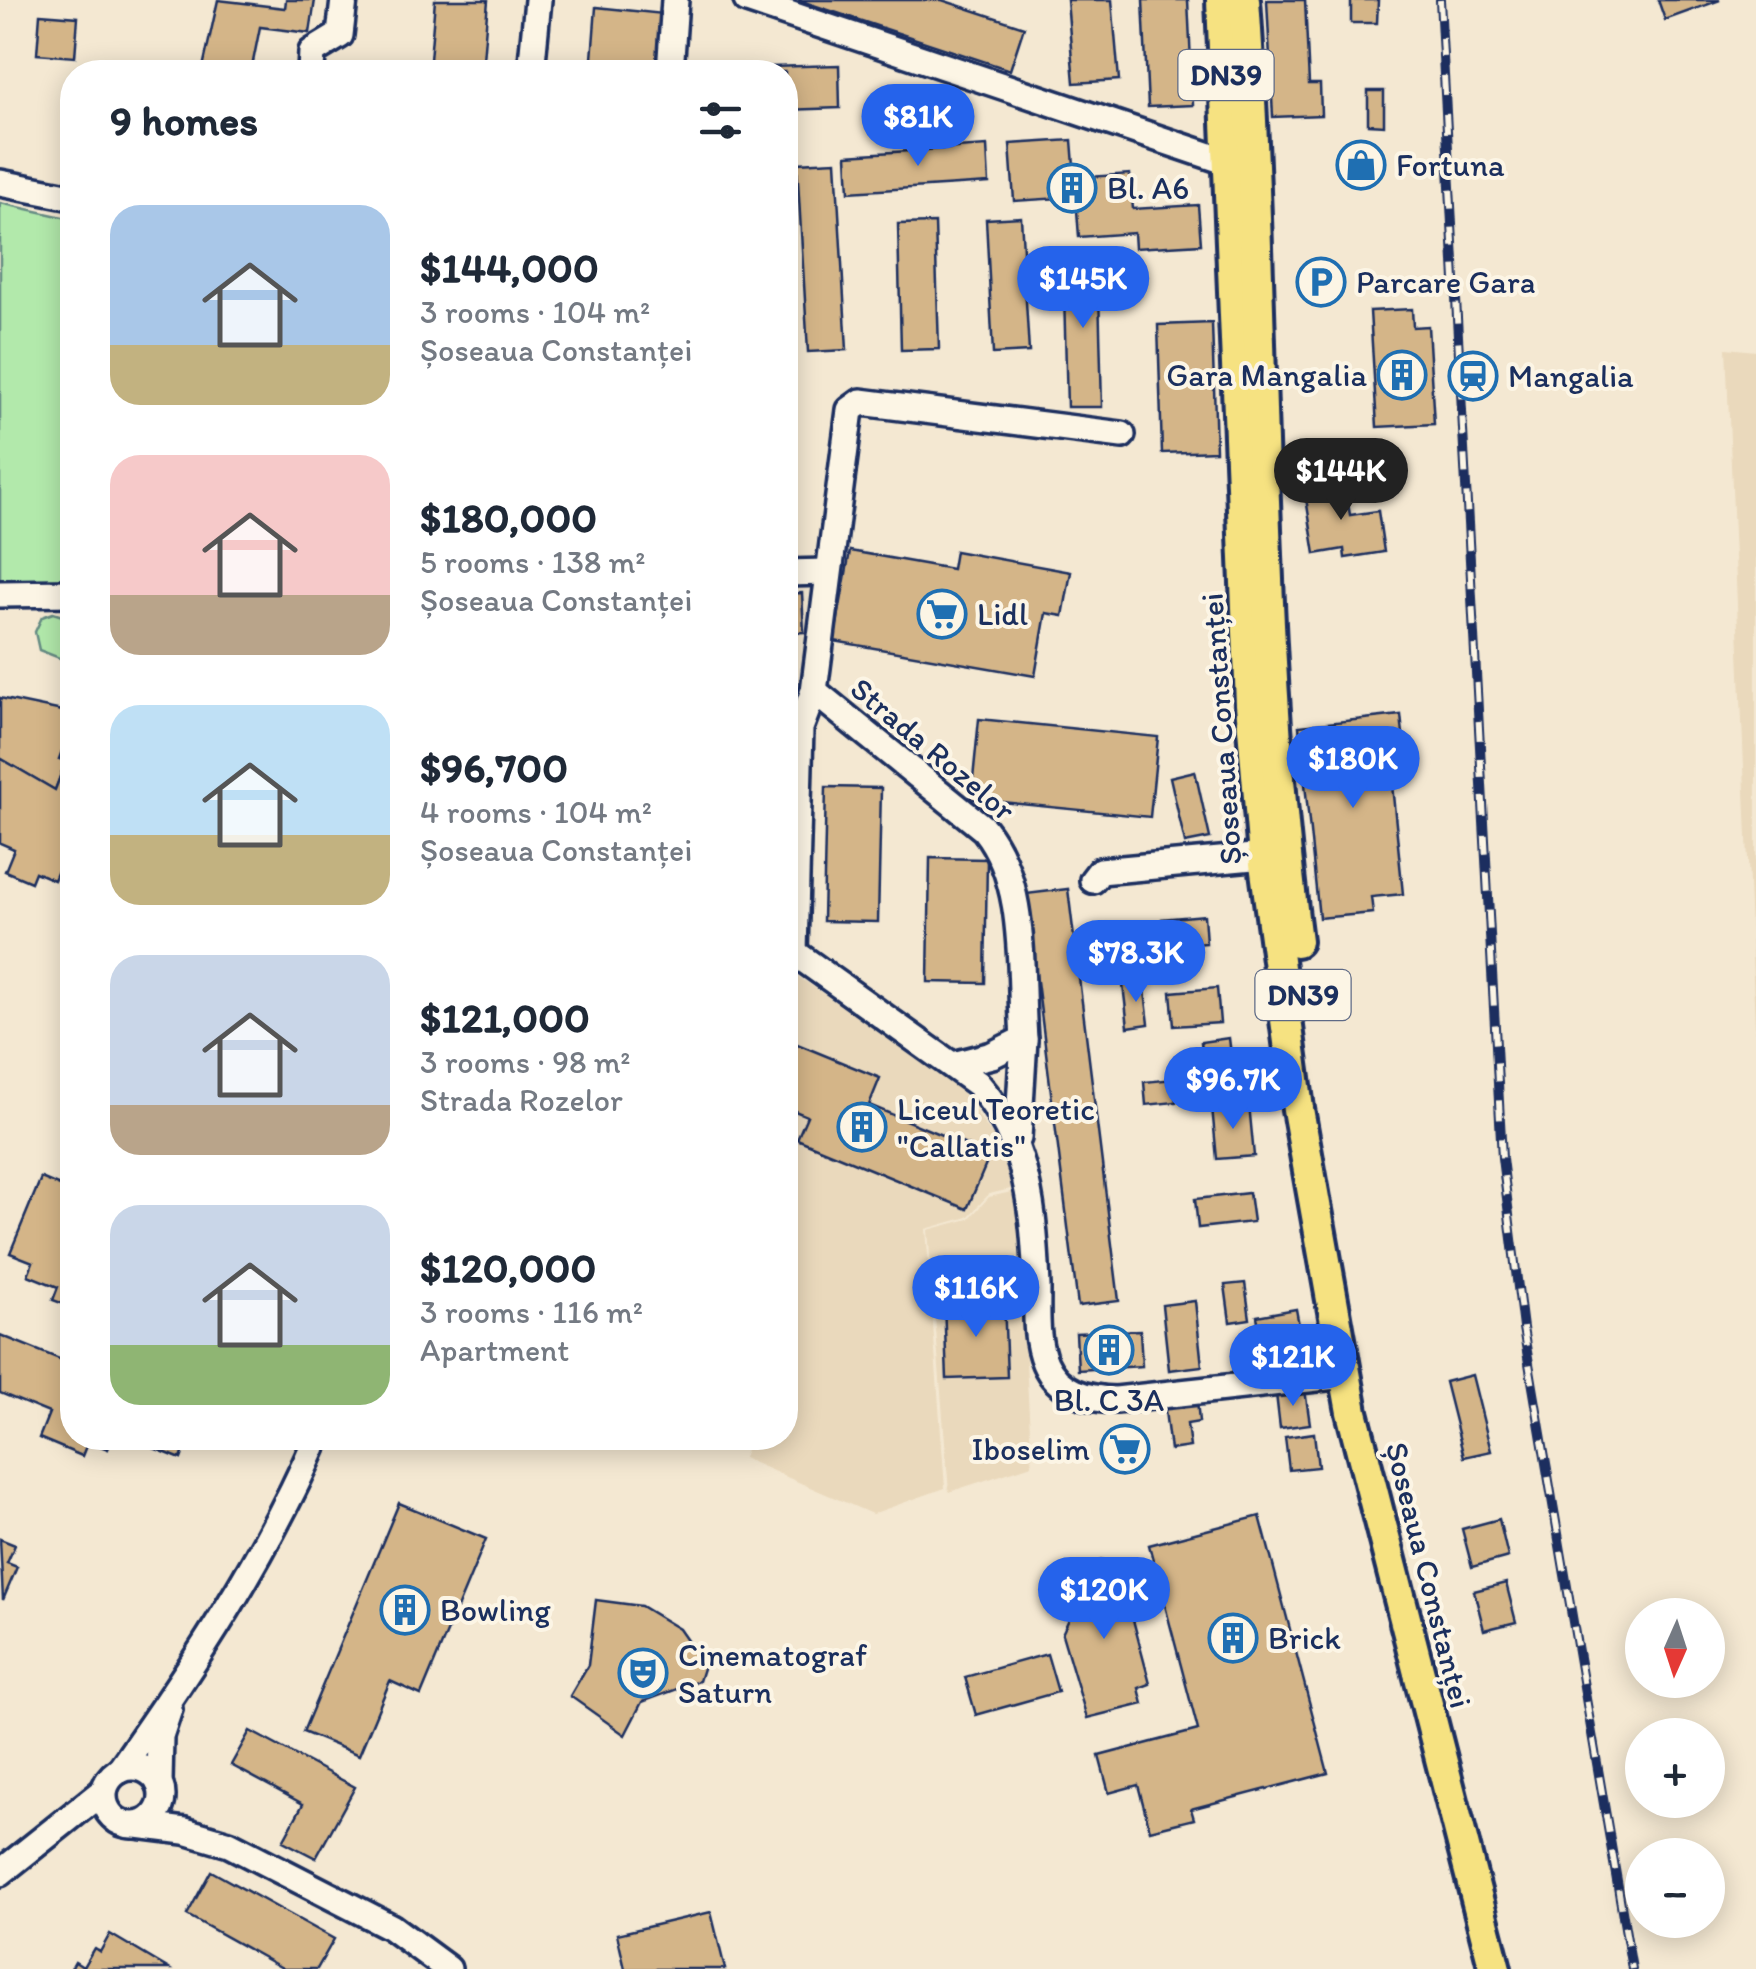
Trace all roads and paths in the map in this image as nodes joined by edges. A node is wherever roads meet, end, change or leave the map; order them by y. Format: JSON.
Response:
{"nodes":[{"id":1,"x":344,"y":0,"type":"edge"},
{"id":2,"x":538,"y":0,"type":"edge"},
{"id":3,"x":675,"y":0,"type":"edge"},
{"id":4,"x":747,"y":0,"type":"edge"},
{"id":5,"x":1222,"y":0,"type":"edge"},
{"id":6,"x":1244,"y":0,"type":"edge"},
{"id":7,"x":312,"y":60,"type":"edge"},
{"id":8,"x":532,"y":60,"type":"edge"},
{"id":9,"x":671,"y":60,"type":"edge"},
{"id":10,"x":1231,"y":163,"type":"junction"},
{"id":11,"x":0,"y":183,"type":"edge"},
{"id":12,"x":60,"y":195,"type":"edge"},
{"id":13,"x":1122,"y":435,"type":"dead end"},
{"id":14,"x":828,"y":572,"type":"junction"},
{"id":15,"x":798,"y":573,"type":"edge"},
{"id":16,"x":60,"y":593,"type":"edge"},
{"id":17,"x":0,"y":594,"type":"edge"},
{"id":18,"x":814,"y":691,"type":"junction"},
{"id":19,"x":798,"y":772,"type":"edge"},
{"id":20,"x":1264,"y":856,"type":"junction"},
{"id":21,"x":1093,"y":880,"type":"dead end"},
{"id":22,"x":798,"y":955,"type":"edge"},
{"id":23,"x":1024,"y":1039,"type":"junction"},
{"id":24,"x":953,"y":1066,"type":"junction"},
{"id":25,"x":1017,"y":1148,"type":"junction"},
{"id":26,"x":1345,"y":1375,"type":"junction"},
{"id":27,"x":311,"y":1450,"type":"edge"},
{"id":28,"x":178,"y":1686,"type":"junction"},
{"id":29,"x":120,"y":1770,"type":"junction"},
{"id":30,"x":161,"y":1788,"type":"junction"},
{"id":31,"x":104,"y":1791,"type":"junction"},
{"id":32,"x":137,"y":1826,"type":"junction"},
{"id":33,"x":229,"y":1844,"type":"junction"},
{"id":34,"x":0,"y":1873,"type":"edge"},
{"id":35,"x":448,"y":1969,"type":"edge"},
{"id":36,"x":1495,"y":1969,"type":"edge"},
{"id":37,"x":1515,"y":1969,"type":"edge"}],
"edges":[{"from":1,"to":7,"type":"street"},
{"from":2,"to":8,"type":"street"},
{"from":3,"to":9,"type":"street"},
{"from":4,"to":10,"type":"street"},
{"from":5,"to":10,"type":"main road","name":"Șoseaua Constanței","number":"DN39"},
{"from":6,"to":37,"type":"main road","name":"Șoseaua Constanței","number":"DN39"},
{"from":10,"to":20,"type":"main road","name":"Șoseaua Constanței","number":"DN39"},
{"from":11,"to":12,"type":"street"},
{"from":13,"to":14,"type":"street"},
{"from":14,"to":15,"type":"street"},
{"from":14,"to":18,"type":"street"},
{"from":16,"to":17,"type":"street"},
{"from":18,"to":19,"type":"street"},
{"from":18,"to":23,"type":"street","name":"Strada Rozelor"},
{"from":20,"to":21,"type":"street"},
{"from":20,"to":26,"type":"main road","name":"Șoseaua Constanței","number":"DN39"},
{"from":22,"to":24,"type":"street","name":"Strada Rozelor"},
{"from":23,"to":24,"type":"street"},
{"from":23,"to":25,"type":"street","name":"Strada Rozelor"},
{"from":24,"to":25,"type":"street","name":"Strada Rozelor"},
{"from":25,"to":26,"type":"street","name":"Strada Rozelor"},
{"from":26,"to":36,"type":"main road","name":"Șoseaua Constanței","number":"DN39"},
{"from":27,"to":28,"type":"street"},
{"from":28,"to":29,"type":"street"},
{"from":28,"to":30,"type":"street"},
{"from":29,"to":30,"type":"street"},
{"from":29,"to":31,"type":"street"},
{"from":30,"to":32,"type":"street"},
{"from":30,"to":33,"type":"street"},
{"from":31,"to":32,"type":"street"},
{"from":31,"to":34,"type":"street"},
{"from":32,"to":33,"type":"street"},
{"from":33,"to":35,"type":"street"}]}
